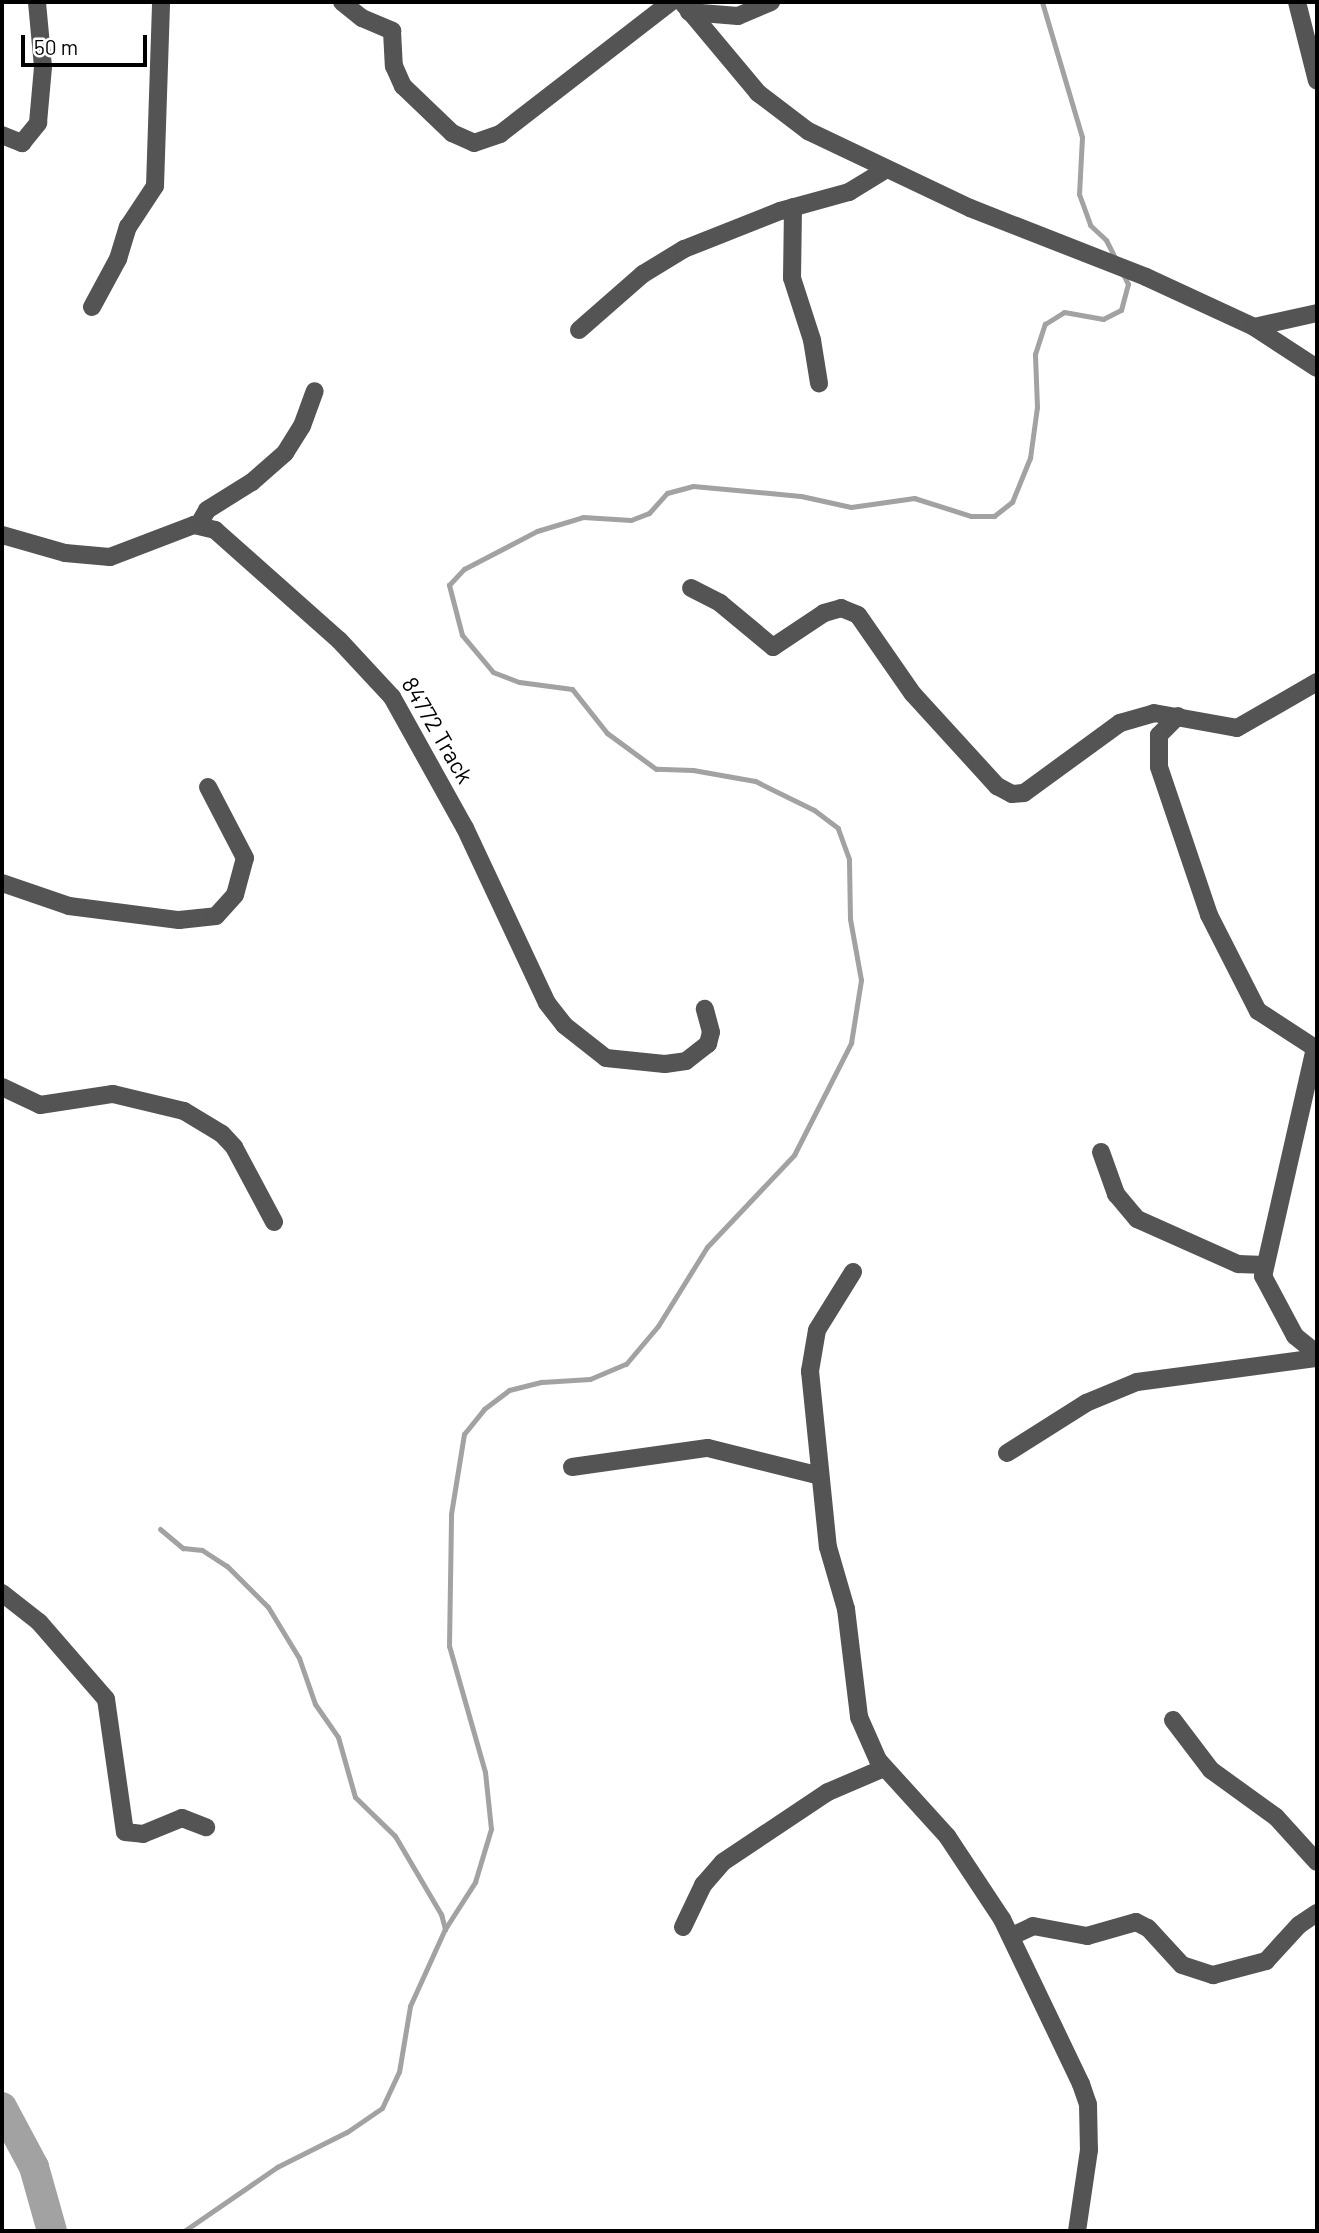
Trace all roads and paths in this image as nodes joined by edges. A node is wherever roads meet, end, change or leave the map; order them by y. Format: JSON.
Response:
{"nodes":[{"id":1,"x":37,"y":2,"type":"edge"},
{"id":2,"x":160,"y":2,"type":"edge"},
{"id":3,"x":342,"y":2,"type":"edge"},
{"id":4,"x":671,"y":2,"type":"edge"},
{"id":5,"x":771,"y":2,"type":"edge"},
{"id":6,"x":1297,"y":2,"type":"edge"},
{"id":7,"x":686,"y":7,"type":"edge"},
{"id":8,"x":1317,"y":81,"type":"edge"},
{"id":9,"x":2,"y":135,"type":"edge"},
{"id":10,"x":885,"y":170,"type":"junction"},
{"id":11,"x":793,"y":207,"type":"junction"},
{"id":12,"x":92,"y":307,"type":"dead end"},
{"id":13,"x":1317,"y":313,"type":"edge"},
{"id":14,"x":1254,"y":327,"type":"junction"},
{"id":15,"x":579,"y":330,"type":"dead end"},
{"id":16,"x":1317,"y":368,"type":"edge"},
{"id":17,"x":819,"y":383,"type":"dead end"},
{"id":18,"x":315,"y":391,"type":"dead end"},
{"id":19,"x":199,"y":524,"type":"junction"},
{"id":20,"x":2,"y":535,"type":"edge"},
{"id":21,"x":691,"y":588,"type":"dead end"},
{"id":22,"x":1317,"y":682,"type":"edge"},
{"id":23,"x":1178,"y":716,"type":"junction"},
{"id":24,"x":208,"y":787,"type":"dead end"},
{"id":25,"x":2,"y":883,"type":"edge"},
{"id":26,"x":705,"y":1009,"type":"dead end"},
{"id":27,"x":2,"y":1088,"type":"edge"},
{"id":28,"x":1101,"y":1152,"type":"dead end"},
{"id":29,"x":274,"y":1222,"type":"dead end"},
{"id":30,"x":1265,"y":1265,"type":"junction"},
{"id":31,"x":853,"y":1272,"type":"dead end"},
{"id":32,"x":1317,"y":1356,"type":"edge"},
{"id":33,"x":1007,"y":1453,"type":"dead end"},
{"id":34,"x":572,"y":1466,"type":"dead end"},
{"id":35,"x":820,"y":1476,"type":"junction"},
{"id":36,"x":2,"y":1593,"type":"edge"},
{"id":37,"x":1173,"y":1720,"type":"dead end"},
{"id":38,"x":884,"y":1768,"type":"junction"},
{"id":39,"x":206,"y":1827,"type":"dead end"},
{"id":40,"x":1317,"y":1862,"type":"edge"},
{"id":41,"x":1317,"y":1913,"type":"edge"},
{"id":42,"x":683,"y":1927,"type":"dead end"},
{"id":43,"x":1012,"y":1936,"type":"junction"},
{"id":44,"x":1077,"y":2231,"type":"edge"}],
"edges":[{"from":1,"to":9,"type":"street"},
{"from":2,"to":12,"type":"street"},
{"from":3,"to":4,"type":"street"},
{"from":5,"to":7,"type":"street"},
{"from":6,"to":8,"type":"street"},
{"from":7,"to":10,"type":"street"},
{"from":10,"to":11,"type":"street"},
{"from":10,"to":14,"type":"street"},
{"from":11,"to":15,"type":"street"},
{"from":11,"to":17,"type":"street"},
{"from":13,"to":14,"type":"street"},
{"from":14,"to":16,"type":"street"},
{"from":18,"to":19,"type":"street"},
{"from":19,"to":20,"type":"street"},
{"from":19,"to":26,"type":"street","name":"84772 Track"},
{"from":21,"to":23,"type":"street"},
{"from":22,"to":23,"type":"street"},
{"from":23,"to":30,"type":"street"},
{"from":24,"to":25,"type":"street"},
{"from":27,"to":29,"type":"street"},
{"from":28,"to":30,"type":"street"},
{"from":30,"to":32,"type":"street"},
{"from":31,"to":35,"type":"street"},
{"from":32,"to":33,"type":"street"},
{"from":34,"to":35,"type":"street"},
{"from":35,"to":38,"type":"street"},
{"from":36,"to":39,"type":"street"},
{"from":37,"to":40,"type":"street"},
{"from":38,"to":42,"type":"street"},
{"from":38,"to":43,"type":"street"},
{"from":41,"to":43,"type":"street"},
{"from":43,"to":44,"type":"street"}]}
